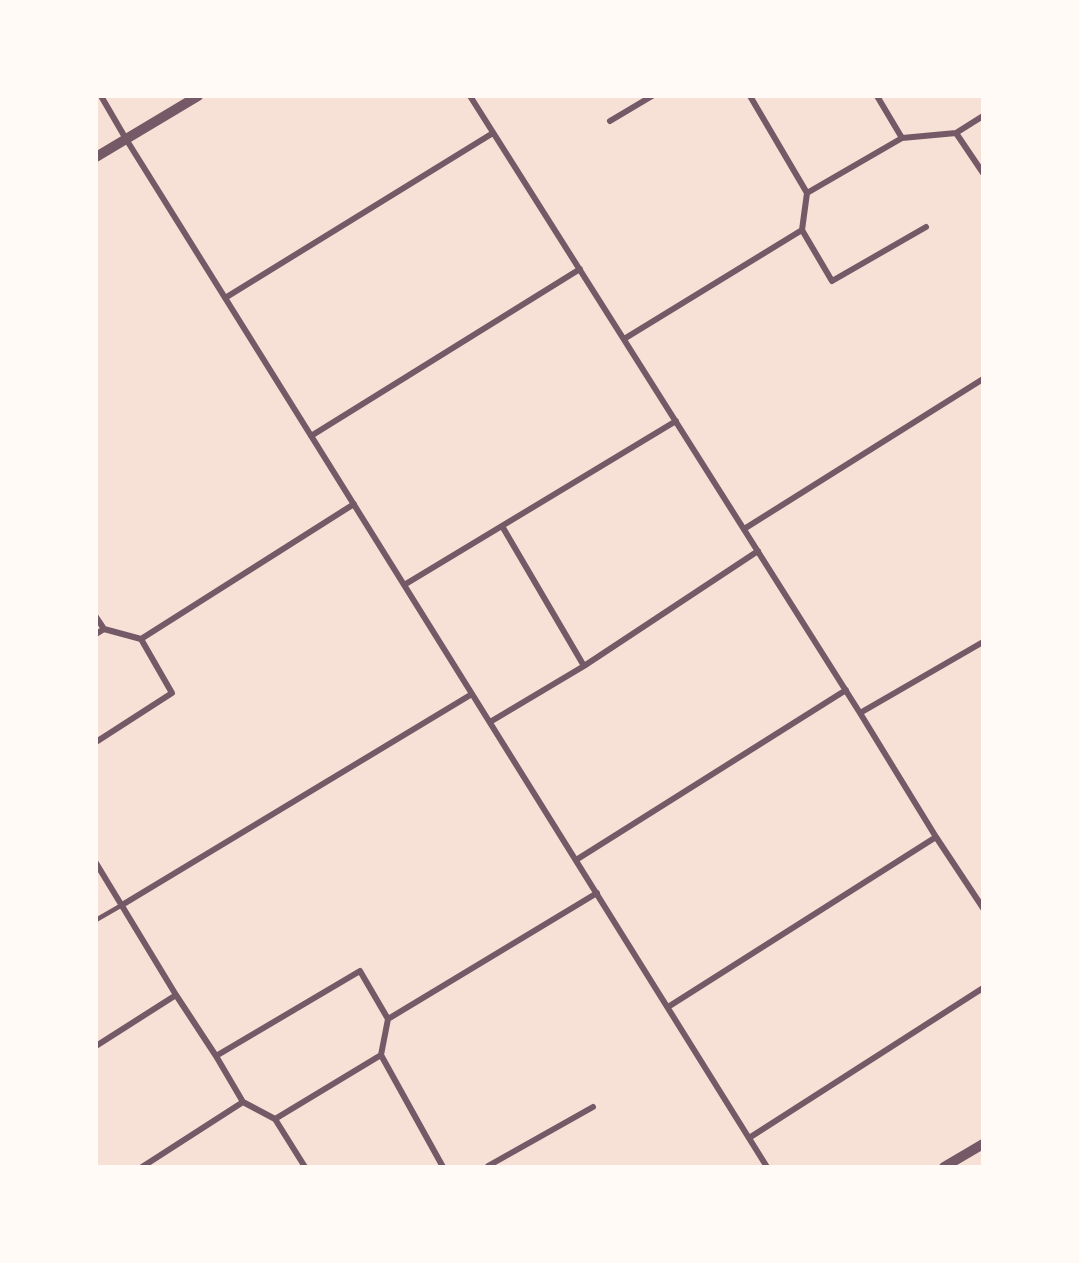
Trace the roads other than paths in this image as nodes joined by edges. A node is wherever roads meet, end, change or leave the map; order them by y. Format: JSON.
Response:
{"nodes":[{"id":1,"x":101,"y":96,"type":"edge"},
{"id":2,"x":198,"y":96,"type":"edge"},
{"id":3,"x":470,"y":96,"type":"edge"},
{"id":4,"x":652,"y":96,"type":"edge"},
{"id":5,"x":750,"y":96,"type":"edge"},
{"id":6,"x":877,"y":96,"type":"edge"},
{"id":7,"x":983,"y":116,"type":"edge"},
{"id":8,"x":610,"y":121,"type":"dead end"},
{"id":9,"x":493,"y":133,"type":"junction"},
{"id":10,"x":956,"y":133,"type":"junction"},
{"id":11,"x":902,"y":138,"type":"junction"},
{"id":12,"x":126,"y":139,"type":"junction"},
{"id":13,"x":96,"y":158,"type":"edge"},
{"id":14,"x":983,"y":173,"type":"edge"},
{"id":15,"x":807,"y":193,"type":"junction"},
{"id":16,"x":926,"y":227,"type":"dead end"},
{"id":17,"x":802,"y":230,"type":"junction"},
{"id":18,"x":580,"y":269,"type":"junction"},
{"id":19,"x":225,"y":298,"type":"junction"},
{"id":20,"x":624,"y":339,"type":"junction"},
{"id":21,"x":983,"y":379,"type":"edge"},
{"id":22,"x":676,"y":422,"type":"junction"},
{"id":23,"x":311,"y":436,"type":"junction"},
{"id":24,"x":354,"y":504,"type":"junction"},
{"id":25,"x":502,"y":526,"type":"junction"},
{"id":26,"x":744,"y":530,"type":"junction"},
{"id":27,"x":758,"y":550,"type":"junction"},
{"id":28,"x":404,"y":585,"type":"junction"},
{"id":29,"x":96,"y":617,"type":"edge"},
{"id":30,"x":104,"y":629,"type":"junction"},
{"id":31,"x":96,"y":634,"type":"edge"},
{"id":32,"x":141,"y":639,"type":"junction"},
{"id":33,"x":983,"y":642,"type":"edge"},
{"id":34,"x":584,"y":666,"type":"junction"},
{"id":35,"x":846,"y":690,"type":"junction"},
{"id":36,"x":472,"y":694,"type":"junction"},
{"id":37,"x":860,"y":713,"type":"junction"},
{"id":38,"x":490,"y":722,"type":"junction"},
{"id":39,"x":96,"y":741,"type":"edge"},
{"id":40,"x":936,"y":837,"type":"junction"},
{"id":41,"x":576,"y":860,"type":"junction"},
{"id":42,"x":96,"y":863,"type":"edge"},
{"id":43,"x":597,"y":893,"type":"junction"},
{"id":44,"x":122,"y":905,"type":"junction"},
{"id":45,"x":983,"y":908,"type":"edge"},
{"id":46,"x":96,"y":920,"type":"edge"},
{"id":47,"x":983,"y":988,"type":"edge"},
{"id":48,"x":176,"y":996,"type":"junction"},
{"id":49,"x":668,"y":1007,"type":"junction"},
{"id":50,"x":388,"y":1019,"type":"junction"},
{"id":51,"x":96,"y":1046,"type":"edge"},
{"id":52,"x":381,"y":1055,"type":"junction"},
{"id":53,"x":216,"y":1056,"type":"junction"},
{"id":54,"x":243,"y":1102,"type":"junction"},
{"id":55,"x":593,"y":1107,"type":"dead end"},
{"id":56,"x":275,"y":1119,"type":"junction"},
{"id":57,"x":749,"y":1138,"type":"junction"},
{"id":58,"x":983,"y":1144,"type":"edge"},
{"id":59,"x":142,"y":1167,"type":"edge"},
{"id":60,"x":305,"y":1167,"type":"edge"},
{"id":61,"x":443,"y":1167,"type":"edge"},
{"id":62,"x":489,"y":1167,"type":"edge"},
{"id":63,"x":767,"y":1167,"type":"edge"},
{"id":64,"x":945,"y":1167,"type":"edge"}],
"edges":[{"from":1,"to":12,"type":"street"},
{"from":2,"to":12,"type":"street"},
{"from":3,"to":9,"type":"street"},
{"from":4,"to":8,"type":"street"},
{"from":5,"to":15,"type":"street"},
{"from":6,"to":11,"type":"street"},
{"from":7,"to":10,"type":"street"},
{"from":9,"to":18,"type":"street"},
{"from":9,"to":19,"type":"street"},
{"from":10,"to":11,"type":"street"},
{"from":10,"to":14,"type":"street"},
{"from":11,"to":15,"type":"street"},
{"from":12,"to":13,"type":"street"},
{"from":12,"to":19,"type":"street"},
{"from":15,"to":17,"type":"street"},
{"from":16,"to":17,"type":"street"},
{"from":17,"to":20,"type":"street"},
{"from":18,"to":20,"type":"street"},
{"from":18,"to":23,"type":"street"},
{"from":19,"to":23,"type":"street"},
{"from":20,"to":22,"type":"street"},
{"from":21,"to":26,"type":"street"},
{"from":22,"to":25,"type":"street"},
{"from":22,"to":26,"type":"street"},
{"from":23,"to":24,"type":"street"},
{"from":24,"to":28,"type":"street"},
{"from":24,"to":32,"type":"street"},
{"from":25,"to":28,"type":"street"},
{"from":25,"to":34,"type":"street"},
{"from":26,"to":27,"type":"street"},
{"from":27,"to":34,"type":"street"},
{"from":27,"to":35,"type":"street"},
{"from":28,"to":36,"type":"street"},
{"from":29,"to":30,"type":"street"},
{"from":30,"to":31,"type":"street"},
{"from":30,"to":32,"type":"street"},
{"from":32,"to":39,"type":"street"},
{"from":33,"to":37,"type":"street"},
{"from":34,"to":38,"type":"street"},
{"from":35,"to":37,"type":"street"},
{"from":35,"to":41,"type":"street"},
{"from":36,"to":38,"type":"street"},
{"from":36,"to":44,"type":"street"},
{"from":37,"to":40,"type":"street"},
{"from":38,"to":41,"type":"street"},
{"from":40,"to":45,"type":"street"},
{"from":40,"to":49,"type":"street"},
{"from":41,"to":43,"type":"street"},
{"from":42,"to":44,"type":"street"},
{"from":43,"to":49,"type":"street"},
{"from":43,"to":50,"type":"street"},
{"from":44,"to":46,"type":"lane"},
{"from":44,"to":48,"type":"street"},
{"from":47,"to":57,"type":"street"},
{"from":48,"to":51,"type":"street"},
{"from":48,"to":53,"type":"street"},
{"from":49,"to":57,"type":"street"},
{"from":50,"to":52,"type":"street"},
{"from":50,"to":53,"type":"street"},
{"from":52,"to":56,"type":"street"},
{"from":52,"to":61,"type":"street"},
{"from":53,"to":54,"type":"street"},
{"from":54,"to":56,"type":"street"},
{"from":54,"to":59,"type":"street"},
{"from":55,"to":62,"type":"street"},
{"from":56,"to":60,"type":"street"},
{"from":57,"to":63,"type":"street"},
{"from":58,"to":64,"type":"street"}]}
